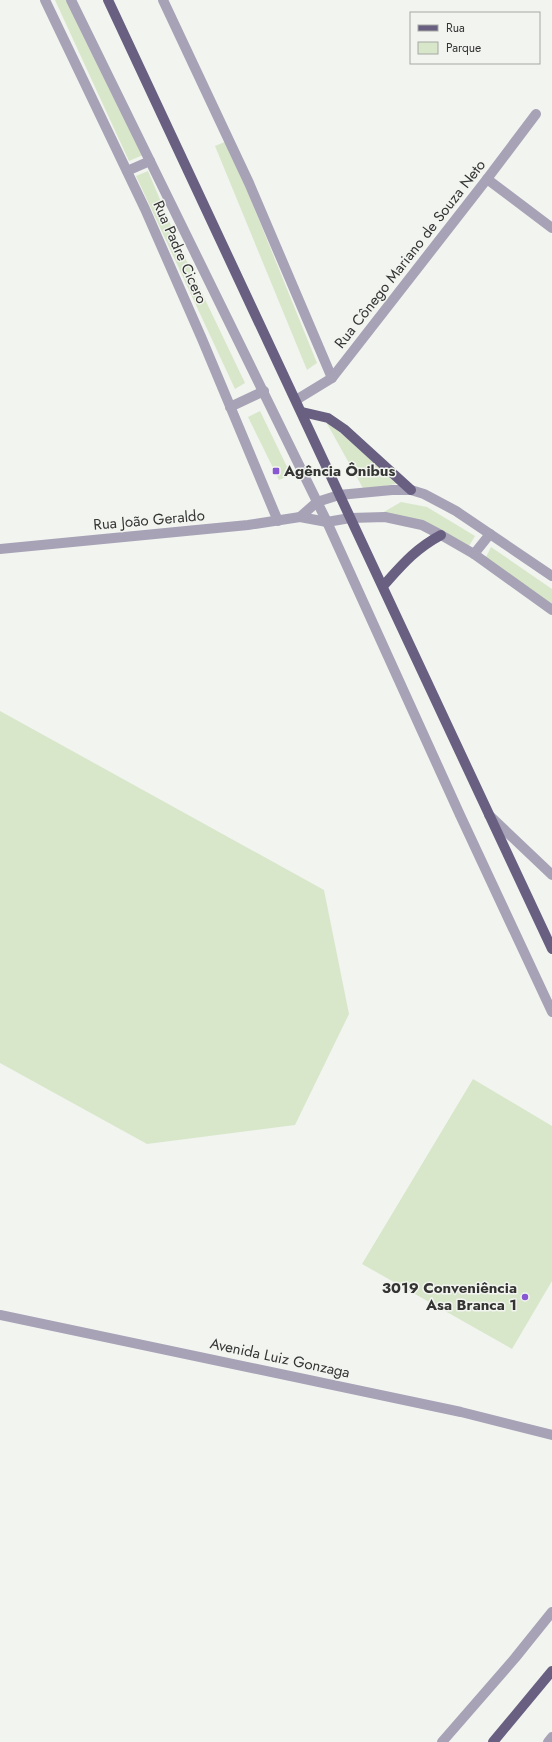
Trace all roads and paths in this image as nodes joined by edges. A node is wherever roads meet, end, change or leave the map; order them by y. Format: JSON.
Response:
{"nodes":[{"id":1,"x":45,"y":0,"type":"edge"},
{"id":2,"x":71,"y":0,"type":"edge"},
{"id":3,"x":108,"y":0,"type":"edge"},
{"id":4,"x":163,"y":0,"type":"edge"},
{"id":5,"x":536,"y":114,"type":"dead end"},
{"id":6,"x":150,"y":161,"type":"junction"},
{"id":7,"x":127,"y":171,"type":"junction"},
{"id":8,"x":487,"y":179,"type":"junction"},
{"id":9,"x":552,"y":228,"type":"edge"},
{"id":10,"x":332,"y":378,"type":"junction"},
{"id":11,"x":264,"y":391,"type":"junction"},
{"id":12,"x":296,"y":400,"type":"junction"},
{"id":13,"x":230,"y":407,"type":"junction"},
{"id":14,"x":302,"y":412,"type":"junction"},
{"id":15,"x":410,"y":490,"type":"junction"},
{"id":16,"x":339,"y":495,"type":"junction"},
{"id":17,"x":317,"y":502,"type":"junction"},
{"id":18,"x":300,"y":517,"type":"junction"},
{"id":19,"x":350,"y":518,"type":"junction"},
{"id":20,"x":278,"y":521,"type":"junction"},
{"id":21,"x":327,"y":522,"type":"junction"},
{"id":22,"x":490,"y":534,"type":"junction"},
{"id":23,"x":441,"y":535,"type":"junction"},
{"id":24,"x":0,"y":549,"type":"edge"},
{"id":25,"x":474,"y":554,"type":"junction"},
{"id":26,"x":552,"y":576,"type":"edge"},
{"id":27,"x":382,"y":586,"type":"junction"},
{"id":28,"x":552,"y":610,"type":"edge"},
{"id":29,"x":489,"y":815,"type":"junction"},
{"id":30,"x":552,"y":875,"type":"edge"},
{"id":31,"x":552,"y":949,"type":"edge"},
{"id":32,"x":552,"y":1012,"type":"edge"},
{"id":33,"x":0,"y":1315,"type":"edge"},
{"id":34,"x":552,"y":1435,"type":"edge"},
{"id":35,"x":552,"y":1612,"type":"edge"},
{"id":36,"x":552,"y":1671,"type":"edge"},
{"id":37,"x":552,"y":1737,"type":"edge"},
{"id":38,"x":442,"y":1742,"type":"edge"},
{"id":39,"x":492,"y":1742,"type":"edge"},
{"id":40,"x":548,"y":1742,"type":"edge"}],
"edges":[{"from":1,"to":7,"type":"street","name":"Rua Padre Cicero"},
{"from":2,"to":6,"type":"street"},
{"from":3,"to":12,"type":"main road"},
{"from":4,"to":10,"type":"street"},
{"from":5,"to":8,"type":"street","name":"Rua Cônego Mariano de Souza Neto"},
{"from":6,"to":7,"type":"street"},
{"from":6,"to":11,"type":"street"},
{"from":7,"to":13,"type":"street","name":"Rua Padre Cicero"},
{"from":8,"to":9,"type":"street"},
{"from":8,"to":10,"type":"street","name":"Rua Cônego Mariano de Souza Neto"},
{"from":10,"to":12,"type":"street","name":"Rua Cônego Mariano de Souza Neto"},
{"from":11,"to":13,"type":"street"},
{"from":11,"to":17,"type":"street"},
{"from":12,"to":14,"type":"main road"},
{"from":13,"to":20,"type":"street","name":"Rua Padre Cicero"},
{"from":14,"to":15,"type":"main road"},
{"from":14,"to":16,"type":"main road"},
{"from":15,"to":16,"type":"street"},
{"from":15,"to":22,"type":"street"},
{"from":16,"to":17,"type":"street"},
{"from":16,"to":19,"type":"main road"},
{"from":17,"to":18,"type":"street"},
{"from":17,"to":21,"type":"street"},
{"from":18,"to":20,"type":"street","name":"Rua João Geraldo"},
{"from":18,"to":21,"type":"street","name":"Rua João Geraldo"},
{"from":19,"to":21,"type":"street","name":"Rua João Geraldo"},
{"from":19,"to":23,"type":"street","name":"Rua João Geraldo"},
{"from":19,"to":27,"type":"main road"},
{"from":20,"to":24,"type":"street","name":"Rua João Geraldo"},
{"from":21,"to":32,"type":"street"},
{"from":22,"to":25,"type":"street"},
{"from":22,"to":26,"type":"street"},
{"from":23,"to":25,"type":"street","name":"Rua João Geraldo"},
{"from":23,"to":27,"type":"main road"},
{"from":25,"to":28,"type":"street","name":"Rua João Geraldo"},
{"from":27,"to":29,"type":"main road"},
{"from":29,"to":30,"type":"street"},
{"from":29,"to":31,"type":"main road"},
{"from":33,"to":34,"type":"street","name":"Avenida Luiz Gonzaga"},
{"from":35,"to":38,"type":"street"},
{"from":36,"to":39,"type":"main road"},
{"from":37,"to":40,"type":"street"}]}
